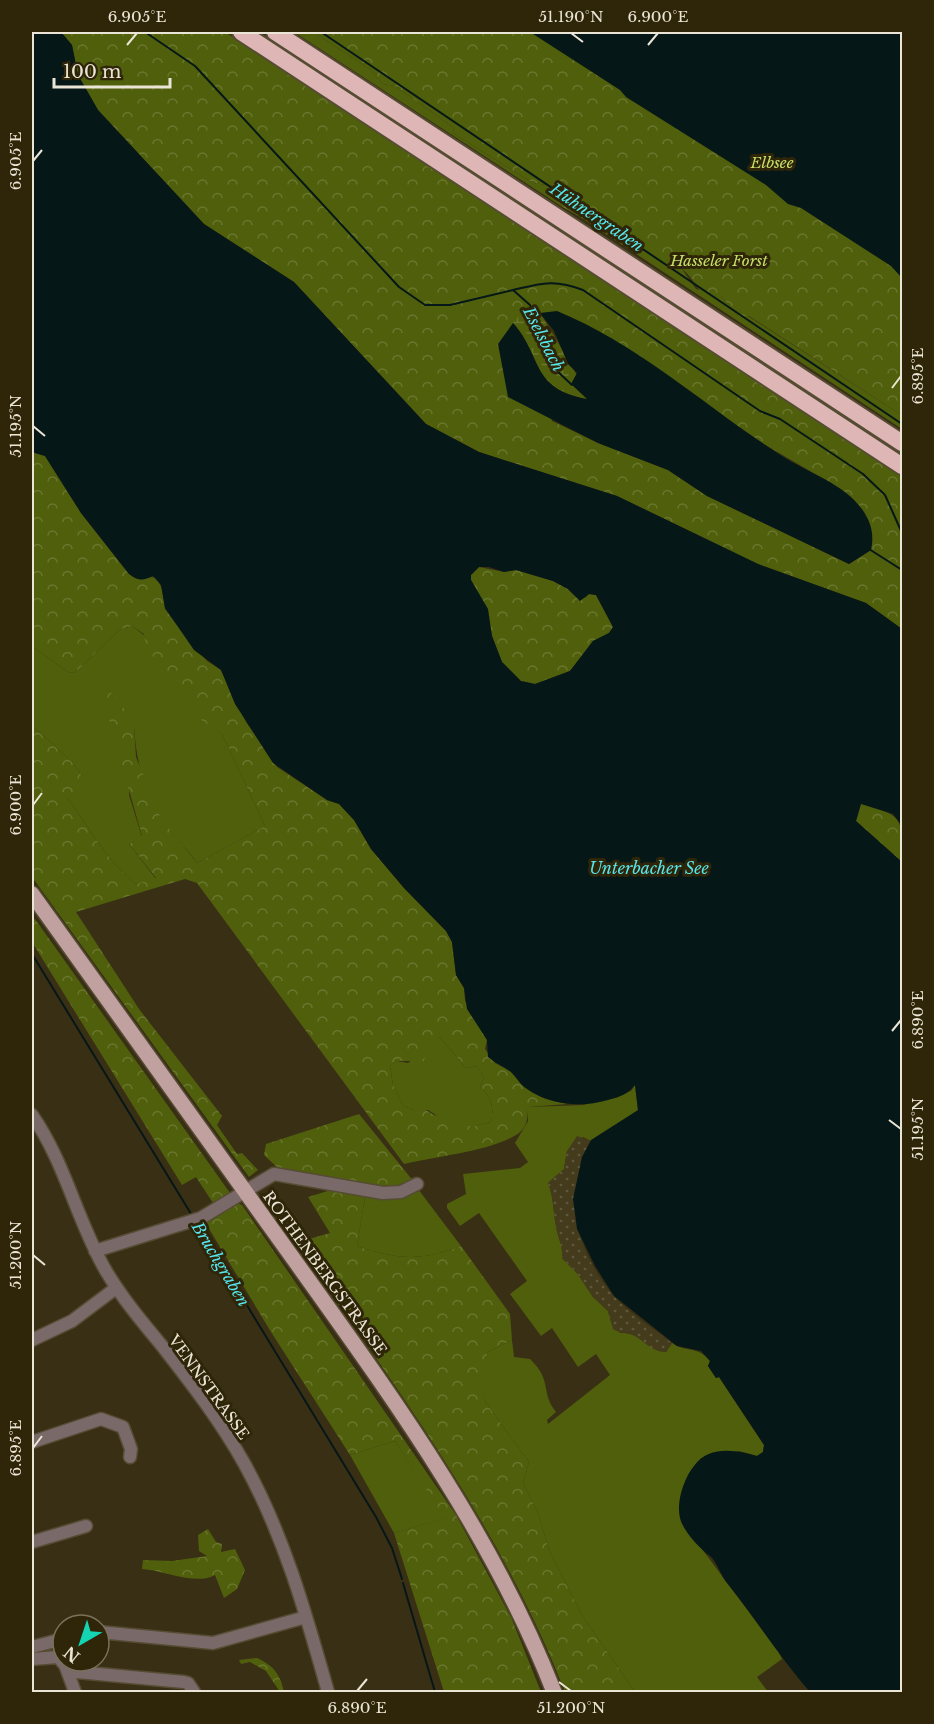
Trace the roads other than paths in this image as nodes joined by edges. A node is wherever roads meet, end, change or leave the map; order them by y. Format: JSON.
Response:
{"nodes":[{"id":1,"x":242,"y":32,"type":"edge"},
{"id":2,"x":275,"y":32,"type":"edge"},
{"id":3,"x":903,"y":443,"type":"edge"},
{"id":4,"x":903,"y":466,"type":"edge"},
{"id":5,"x":32,"y":894,"type":"edge"},
{"id":6,"x":32,"y":1115,"type":"edge"},
{"id":7,"x":417,"y":1184,"type":"dead end"},
{"id":8,"x":244,"y":1191,"type":"junction"},
{"id":9,"x":96,"y":1251,"type":"junction"},
{"id":10,"x":116,"y":1288,"type":"junction"},
{"id":11,"x":32,"y":1340,"type":"edge"},
{"id":12,"x":32,"y":1442,"type":"edge"},
{"id":13,"x":130,"y":1457,"type":"dead end"},
{"id":14,"x":86,"y":1526,"type":"dead end"},
{"id":15,"x":32,"y":1542,"type":"edge"},
{"id":16,"x":306,"y":1617,"type":"junction"},
{"id":17,"x":111,"y":1633,"type":"edge"},
{"id":18,"x":51,"y":1642,"type":"edge"},
{"id":19,"x":32,"y":1647,"type":"edge"},
{"id":20,"x":32,"y":1659,"type":"edge"},
{"id":21,"x":69,"y":1674,"type":"junction"},
{"id":22,"x":75,"y":1692,"type":"edge"},
{"id":23,"x":194,"y":1692,"type":"edge"},
{"id":24,"x":328,"y":1692,"type":"edge"},
{"id":25,"x":554,"y":1692,"type":"edge"}],
"edges":[{"from":1,"to":4,"type":"highway"},
{"from":2,"to":3,"type":"highway"},
{"from":5,"to":8,"type":"main road","name":"ROTHENBERGSTRASSE"},
{"from":6,"to":9,"type":"street","name":"VENNSTRASSE"},
{"from":7,"to":8,"type":"street"},
{"from":8,"to":9,"type":"street"},
{"from":8,"to":25,"type":"main road","name":"ROTHENBERGSTRASSE"},
{"from":9,"to":10,"type":"street","name":"VENNSTRASSE"},
{"from":10,"to":11,"type":"street"},
{"from":10,"to":16,"type":"street","name":"VENNSTRASSE"},
{"from":12,"to":13,"type":"street"},
{"from":14,"to":15,"type":"street"},
{"from":16,"to":17,"type":"street"},
{"from":16,"to":24,"type":"street","name":"VENNSTRASSE"},
{"from":18,"to":19,"type":"street"},
{"from":20,"to":21,"type":"street"},
{"from":21,"to":22,"type":"street"},
{"from":21,"to":23,"type":"street"}]}
